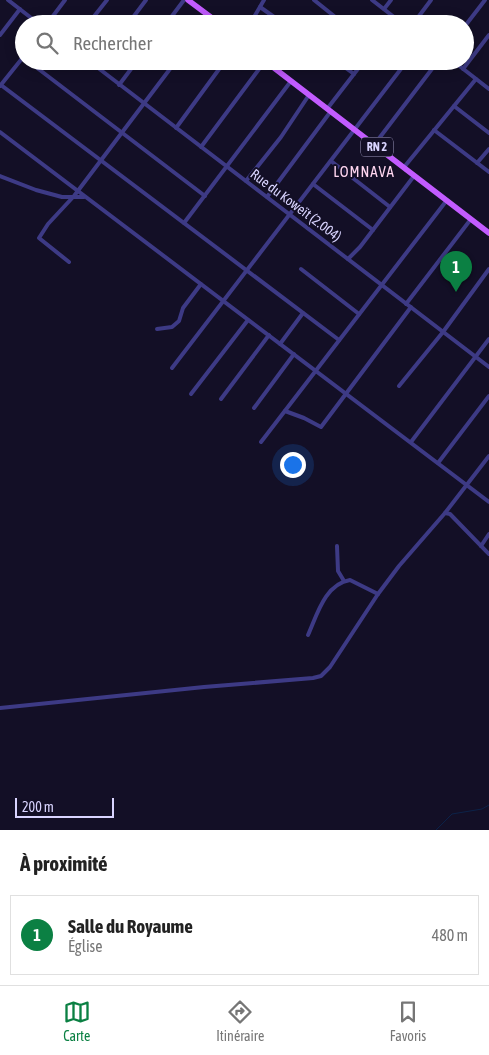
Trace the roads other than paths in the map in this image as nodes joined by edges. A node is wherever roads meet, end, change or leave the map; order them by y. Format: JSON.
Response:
{"nodes":[{"id":1,"x":8,"y":0,"type":"edge"},
{"id":2,"x":64,"y":0,"type":"edge"},
{"id":3,"x":106,"y":0,"type":"edge"},
{"id":4,"x":146,"y":0,"type":"edge"},
{"id":5,"x":186,"y":0,"type":"edge"},
{"id":6,"x":264,"y":0,"type":"edge"},
{"id":7,"x":314,"y":0,"type":"edge"},
{"id":8,"x":372,"y":0,"type":"edge"},
{"id":9,"x":391,"y":0,"type":"edge"},
{"id":10,"x":431,"y":0,"type":"edge"},
{"id":11,"x":485,"y":0,"type":"edge"},
{"id":12,"x":260,"y":7,"type":"junction"},
{"id":13,"x":20,"y":9,"type":"junction"},
{"id":14,"x":384,"y":9,"type":"junction"},
{"id":15,"x":15,"y":15,"type":"edge"},
{"id":16,"x":28,"y":15,"type":"edge"},
{"id":17,"x":53,"y":15,"type":"edge"},
{"id":18,"x":95,"y":15,"type":"edge"},
{"id":19,"x":135,"y":15,"type":"edge"},
{"id":20,"x":174,"y":15,"type":"edge"},
{"id":21,"x":207,"y":15,"type":"edge"},
{"id":22,"x":255,"y":15,"type":"edge"},
{"id":23,"x":271,"y":15,"type":"edge"},
{"id":24,"x":333,"y":15,"type":"edge"},
{"id":25,"x":392,"y":15,"type":"edge"},
{"id":26,"x":420,"y":15,"type":"edge"},
{"id":27,"x":473,"y":15,"type":"edge"},
{"id":28,"x":15,"y":16,"type":"edge"},
{"id":29,"x":0,"y":35,"type":"edge"},
{"id":30,"x":489,"y":35,"type":"edge"},
{"id":31,"x":474,"y":55,"type":"edge"},
{"id":32,"x":15,"y":67,"type":"edge"},
{"id":33,"x":40,"y":70,"type":"edge"},
{"id":34,"x":100,"y":70,"type":"edge"},
{"id":35,"x":130,"y":70,"type":"edge"},
{"id":36,"x":169,"y":70,"type":"edge"},
{"id":37,"x":218,"y":70,"type":"edge"},
{"id":38,"x":258,"y":70,"type":"edge"},
{"id":39,"x":277,"y":70,"type":"edge"},
{"id":40,"x":281,"y":70,"type":"edge"},
{"id":41,"x":348,"y":70,"type":"edge"},
{"id":42,"x":357,"y":70,"type":"edge"},
{"id":43,"x":400,"y":70,"type":"edge"},
{"id":44,"x":431,"y":70,"type":"edge"},
{"id":45,"x":464,"y":70,"type":"edge"},
{"id":46,"x":354,"y":74,"type":"junction"},
{"id":47,"x":476,"y":79,"type":"junction"},
{"id":48,"x":291,"y":81,"type":"junction"},
{"id":49,"x":119,"y":84,"type":"junction"},
{"id":50,"x":0,"y":86,"type":"edge"},
{"id":51,"x":488,"y":87,"type":"edge"},
{"id":52,"x":309,"y":95,"type":"junction"},
{"id":53,"x":144,"y":104,"type":"junction"},
{"id":54,"x":454,"y":106,"type":"junction"},
{"id":55,"x":329,"y":109,"type":"junction"},
{"id":56,"x":176,"y":128,"type":"junction"},
{"id":57,"x":355,"y":129,"type":"junction"},
{"id":58,"x":434,"y":130,"type":"junction"},
{"id":59,"x":0,"y":132,"type":"edge"},
{"id":60,"x":122,"y":133,"type":"junction"},
{"id":61,"x":489,"y":133,"type":"edge"},
{"id":62,"x":375,"y":144,"type":"junction"},
{"id":63,"x":201,"y":147,"type":"junction"},
{"id":64,"x":489,"y":149,"type":"edge"},
{"id":65,"x":100,"y":160,"type":"junction"},
{"id":66,"x":331,"y":160,"type":"junction"},
{"id":67,"x":478,"y":163,"type":"junction"},
{"id":68,"x":226,"y":166,"type":"junction"},
{"id":69,"x":406,"y":168,"type":"junction"},
{"id":70,"x":489,"y":172,"type":"edge"},
{"id":71,"x":0,"y":176,"type":"edge"},
{"id":72,"x":414,"y":176,"type":"junction"},
{"id":73,"x":246,"y":182,"type":"junction"},
{"id":74,"x":313,"y":184,"type":"junction"},
{"id":75,"x":78,"y":191,"type":"junction"},
{"id":76,"x":74,"y":196,"type":"junction"},
{"id":77,"x":205,"y":196,"type":"junction"},
{"id":78,"x":267,"y":197,"type":"junction"},
{"id":79,"x":87,"y":198,"type":"junction"},
{"id":80,"x":446,"y":200,"type":"junction"},
{"id":81,"x":390,"y":207,"type":"junction"},
{"id":82,"x":290,"y":215,"type":"junction"},
{"id":83,"x":471,"y":219,"type":"junction"},
{"id":84,"x":184,"y":223,"type":"junction"},
{"id":85,"x":373,"y":230,"type":"junction"},
{"id":86,"x":489,"y":231,"type":"edge"},
{"id":87,"x":348,"y":260,"type":"junction"},
{"id":88,"x":69,"y":262,"type":"dead end"},
{"id":89,"x":300,"y":269,"type":"dead end"},
{"id":90,"x":489,"y":269,"type":"edge"},
{"id":91,"x":247,"y":271,"type":"junction"},
{"id":92,"x":201,"y":284,"type":"junction"},
{"id":93,"x":382,"y":285,"type":"junction"},
{"id":94,"x":223,"y":301,"type":"junction"},
{"id":95,"x":406,"y":304,"type":"junction"},
{"id":96,"x":411,"y":307,"type":"junction"},
{"id":97,"x":303,"y":313,"type":"junction"},
{"id":98,"x":359,"y":314,"type":"junction"},
{"id":99,"x":248,"y":320,"type":"junction"},
{"id":100,"x":157,"y":329,"type":"dead end"},
{"id":101,"x":443,"y":332,"type":"junction"},
{"id":102,"x":269,"y":336,"type":"junction"},
{"id":103,"x":489,"y":339,"type":"edge"},
{"id":104,"x":339,"y":340,"type":"junction"},
{"id":105,"x":280,"y":344,"type":"junction"},
{"id":106,"x":294,"y":354,"type":"junction"},
{"id":107,"x":476,"y":357,"type":"junction"},
{"id":108,"x":489,"y":367,"type":"edge"},
{"id":109,"x":172,"y":368,"type":"dead end"},
{"id":110,"x":315,"y":370,"type":"junction"},
{"id":111,"x":400,"y":386,"type":"dead end"},
{"id":112,"x":345,"y":393,"type":"junction"},
{"id":113,"x":191,"y":394,"type":"dead end"},
{"id":114,"x":489,"y":396,"type":"edge"},
{"id":115,"x":221,"y":399,"type":"dead end"},
{"id":116,"x":254,"y":408,"type":"dead end"},
{"id":117,"x":285,"y":411,"type":"junction"},
{"id":118,"x":261,"y":442,"type":"dead end"},
{"id":119,"x":411,"y":442,"type":"junction"},
{"id":120,"x":489,"y":456,"type":"edge"},
{"id":121,"x":438,"y":463,"type":"junction"},
{"id":122,"x":467,"y":485,"type":"junction"},
{"id":123,"x":489,"y":502,"type":"edge"},
{"id":124,"x":445,"y":513,"type":"junction"},
{"id":125,"x":489,"y":534,"type":"edge"},
{"id":126,"x":337,"y":546,"type":"dead end"},
{"id":127,"x":481,"y":546,"type":"junction"},
{"id":128,"x":489,"y":554,"type":"edge"},
{"id":129,"x":344,"y":581,"type":"junction"},
{"id":130,"x":378,"y":594,"type":"junction"},
{"id":131,"x":308,"y":635,"type":"dead end"},
{"id":132,"x":0,"y":708,"type":"edge"}],
"edges":[{"from":1,"to":13,"type":"street"},
{"from":2,"to":17,"type":"street"},
{"from":3,"to":18,"type":"street"},
{"from":4,"to":19,"type":"street"},
{"from":5,"to":20,"type":"street"},
{"from":5,"to":21,"type":"main road"},
{"from":6,"to":12,"type":"street"},
{"from":7,"to":24,"type":"street"},
{"from":8,"to":14,"type":"street"},
{"from":9,"to":14,"type":"street"},
{"from":10,"to":26,"type":"street"},
{"from":11,"to":27,"type":"street"},
{"from":12,"to":22,"type":"street"},
{"from":12,"to":23,"type":"street"},
{"from":13,"to":15,"type":"street"},
{"from":13,"to":16,"type":"street"},
{"from":14,"to":25,"type":"street"},
{"from":28,"to":29,"type":"street"},
{"from":30,"to":31,"type":"street"},
{"from":32,"to":50,"type":"street"},
{"from":33,"to":60,"type":"street"},
{"from":34,"to":49,"type":"street","name":"Rue du Koweït (2.004)"},
{"from":35,"to":49,"type":"street"},
{"from":36,"to":53,"type":"street"},
{"from":37,"to":56,"type":"street"},
{"from":38,"to":63,"type":"street"},
{"from":39,"to":48,"type":"main road","number":"RN 2"},
{"from":40,"to":55,"type":"main road","number":"RN 2"},
{"from":41,"to":46,"type":"street"},
{"from":42,"to":46,"type":"street"},
{"from":43,"to":57,"type":"street"},
{"from":44,"to":62,"type":"street"},
{"from":45,"to":47,"type":"street"},
{"from":46,"to":55,"type":"street"},
{"from":47,"to":51,"type":"street"},
{"from":47,"to":54,"type":"street"},
{"from":48,"to":52,"type":"main road","number":"RN 2"},
{"from":48,"to":68,"type":"street"},
{"from":49,"to":53,"type":"street","name":"Rue du Koweït (2.004)"},
{"from":50,"to":65,"type":"street"},
{"from":52,"to":55,"type":"main road","number":"RN 2"},
{"from":52,"to":73,"type":"street"},
{"from":53,"to":56,"type":"street","name":"Rue du Koweït (2.004)"},
{"from":53,"to":60,"type":"street"},
{"from":54,"to":58,"type":"street"},
{"from":54,"to":61,"type":"street"},
{"from":55,"to":57,"type":"main road","number":"RN 2"},
{"from":55,"to":78,"type":"street"},
{"from":56,"to":63,"type":"street","name":"Rue du Koweït (2.004)"},
{"from":57,"to":62,"type":"main road","number":"RN 2"},
{"from":57,"to":66,"type":"street"},
{"from":58,"to":67,"type":"street"},
{"from":58,"to":69,"type":"street"},
{"from":59,"to":75,"type":"street"},
{"from":60,"to":65,"type":"street"},
{"from":60,"to":77,"type":"street"},
{"from":62,"to":69,"type":"main road","number":"RN 2"},
{"from":63,"to":68,"type":"street","name":"Rue du Koweït (2.004)"},
{"from":64,"to":67,"type":"street"},
{"from":65,"to":75,"type":"street"},
{"from":65,"to":84,"type":"street"},
{"from":66,"to":74,"type":"street"},
{"from":66,"to":81,"type":"street"},
{"from":67,"to":70,"type":"street"},
{"from":68,"to":73,"type":"street","name":"Rue du Koweït (2.004)"},
{"from":68,"to":77,"type":"street"},
{"from":69,"to":72,"type":"main road","number":"RN 2"},
{"from":69,"to":86,"type":"main road","number":"RN 2"},
{"from":71,"to":76,"type":"street"},
{"from":72,"to":80,"type":"main road","number":"RN 2"},
{"from":72,"to":81,"type":"street"},
{"from":73,"to":78,"type":"street","name":"Rue du Koweït (2.004)"},
{"from":74,"to":82,"type":"street"},
{"from":74,"to":85,"type":"street"},
{"from":75,"to":76,"type":"street"},
{"from":75,"to":79,"type":"street"},
{"from":76,"to":79,"type":"street"},
{"from":76,"to":88,"type":"street"},
{"from":77,"to":84,"type":"street"},
{"from":78,"to":82,"type":"street","name":"Rue du Koweït (2.004)"},
{"from":79,"to":92,"type":"street"},
{"from":80,"to":83,"type":"main road","number":"RN 2"},
{"from":80,"to":93,"type":"street"},
{"from":81,"to":85,"type":"street"},
{"from":82,"to":87,"type":"street","name":"Rue du Koweït (2.004)"},
{"from":82,"to":91,"type":"street"},
{"from":83,"to":86,"type":"main road","number":"RN 2"},
{"from":83,"to":95,"type":"street"},
{"from":84,"to":91,"type":"street"},
{"from":85,"to":87,"type":"street"},
{"from":87,"to":93,"type":"street","name":"Rue du Koweït (2.004)"},
{"from":89,"to":98,"type":"street"},
{"from":90,"to":101,"type":"street"},
{"from":91,"to":94,"type":"street"},
{"from":91,"to":97,"type":"street"},
{"from":92,"to":94,"type":"street"},
{"from":92,"to":100,"type":"street"},
{"from":93,"to":95,"type":"street","name":"Rue du Koweït (2.004)"},
{"from":93,"to":98,"type":"street"},
{"from":94,"to":99,"type":"street"},
{"from":94,"to":109,"type":"street"},
{"from":95,"to":96,"type":"street","name":"Rue du Koweït (2.004)"},
{"from":96,"to":101,"type":"street","name":"Rue du Koweït (2.004)"},
{"from":96,"to":112,"type":"street"},
{"from":97,"to":104,"type":"street"},
{"from":97,"to":105,"type":"street"},
{"from":98,"to":104,"type":"street"},
{"from":99,"to":102,"type":"street"},
{"from":99,"to":113,"type":"street"},
{"from":101,"to":107,"type":"street","name":"Rue du Koweït (2.004)"},
{"from":101,"to":111,"type":"street"},
{"from":102,"to":105,"type":"street"},
{"from":102,"to":115,"type":"street"},
{"from":103,"to":107,"type":"street"},
{"from":104,"to":110,"type":"street"},
{"from":105,"to":106,"type":"street"},
{"from":106,"to":110,"type":"street"},
{"from":106,"to":116,"type":"street"},
{"from":107,"to":108,"type":"street","name":"Rue du Koweït (2.004)"},
{"from":107,"to":119,"type":"street"},
{"from":110,"to":112,"type":"street"},
{"from":110,"to":117,"type":"street"},
{"from":112,"to":117,"type":"street"},
{"from":112,"to":119,"type":"street"},
{"from":114,"to":121,"type":"street"},
{"from":117,"to":118,"type":"street"},
{"from":119,"to":121,"type":"street"},
{"from":120,"to":122,"type":"street"},
{"from":121,"to":122,"type":"street"},
{"from":122,"to":123,"type":"street"},
{"from":122,"to":124,"type":"street"},
{"from":124,"to":127,"type":"street"},
{"from":124,"to":130,"type":"street"},
{"from":125,"to":127,"type":"street"},
{"from":126,"to":129,"type":"street"},
{"from":127,"to":128,"type":"street"},
{"from":129,"to":130,"type":"street"},
{"from":129,"to":131,"type":"street"},
{"from":130,"to":132,"type":"street"}]}
